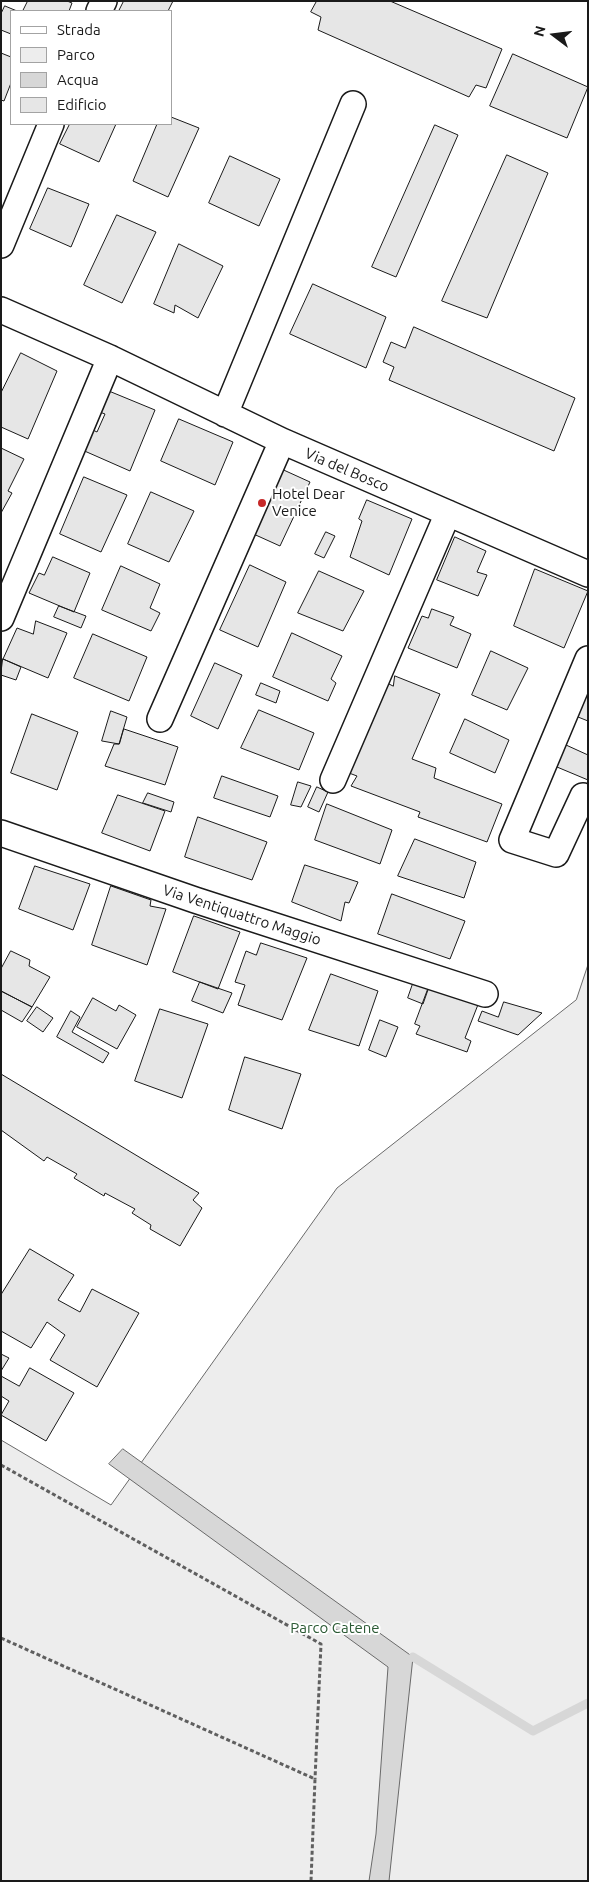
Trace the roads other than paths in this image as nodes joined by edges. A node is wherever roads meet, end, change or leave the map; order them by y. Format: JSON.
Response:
{"nodes":[{"id":1,"x":353,"y":104,"type":"dead end"},
{"id":2,"x":51,"y":125,"type":"edge"},
{"id":3,"x":1,"y":245,"type":"edge"},
{"id":4,"x":1,"y":310,"type":"edge"},
{"id":5,"x":110,"y":358,"type":"junction"},
{"id":6,"x":225,"y":414,"type":"junction"},
{"id":7,"x":282,"y":442,"type":"junction"},
{"id":8,"x":448,"y":513,"type":"junction"},
{"id":9,"x":588,"y":574,"type":"edge"},
{"id":10,"x":1,"y":618,"type":"edge"},
{"id":11,"x":588,"y":659,"type":"edge"},
{"id":12,"x":160,"y":719,"type":"dead end"},
{"id":13,"x":333,"y":780,"type":"dead end"},
{"id":14,"x":583,"y":796,"type":"dead end"},
{"id":15,"x":1,"y":832,"type":"edge"},
{"id":16,"x":485,"y":994,"type":"dead end"}],
"edges":[{"from":1,"to":6,"type":"street"},
{"from":2,"to":3,"type":"street"},
{"from":4,"to":5,"type":"street","name":"Via del Bosco"},
{"from":5,"to":6,"type":"street","name":"Via del Bosco"},
{"from":5,"to":10,"type":"street"},
{"from":6,"to":7,"type":"street","name":"Via del Bosco"},
{"from":7,"to":8,"type":"street","name":"Via del Bosco"},
{"from":7,"to":12,"type":"street"},
{"from":8,"to":9,"type":"street","name":"Via del Bosco"},
{"from":8,"to":13,"type":"street"},
{"from":11,"to":14,"type":"street"},
{"from":15,"to":16,"type":"street","name":"Via Ventiquattro Maggio"}]}
